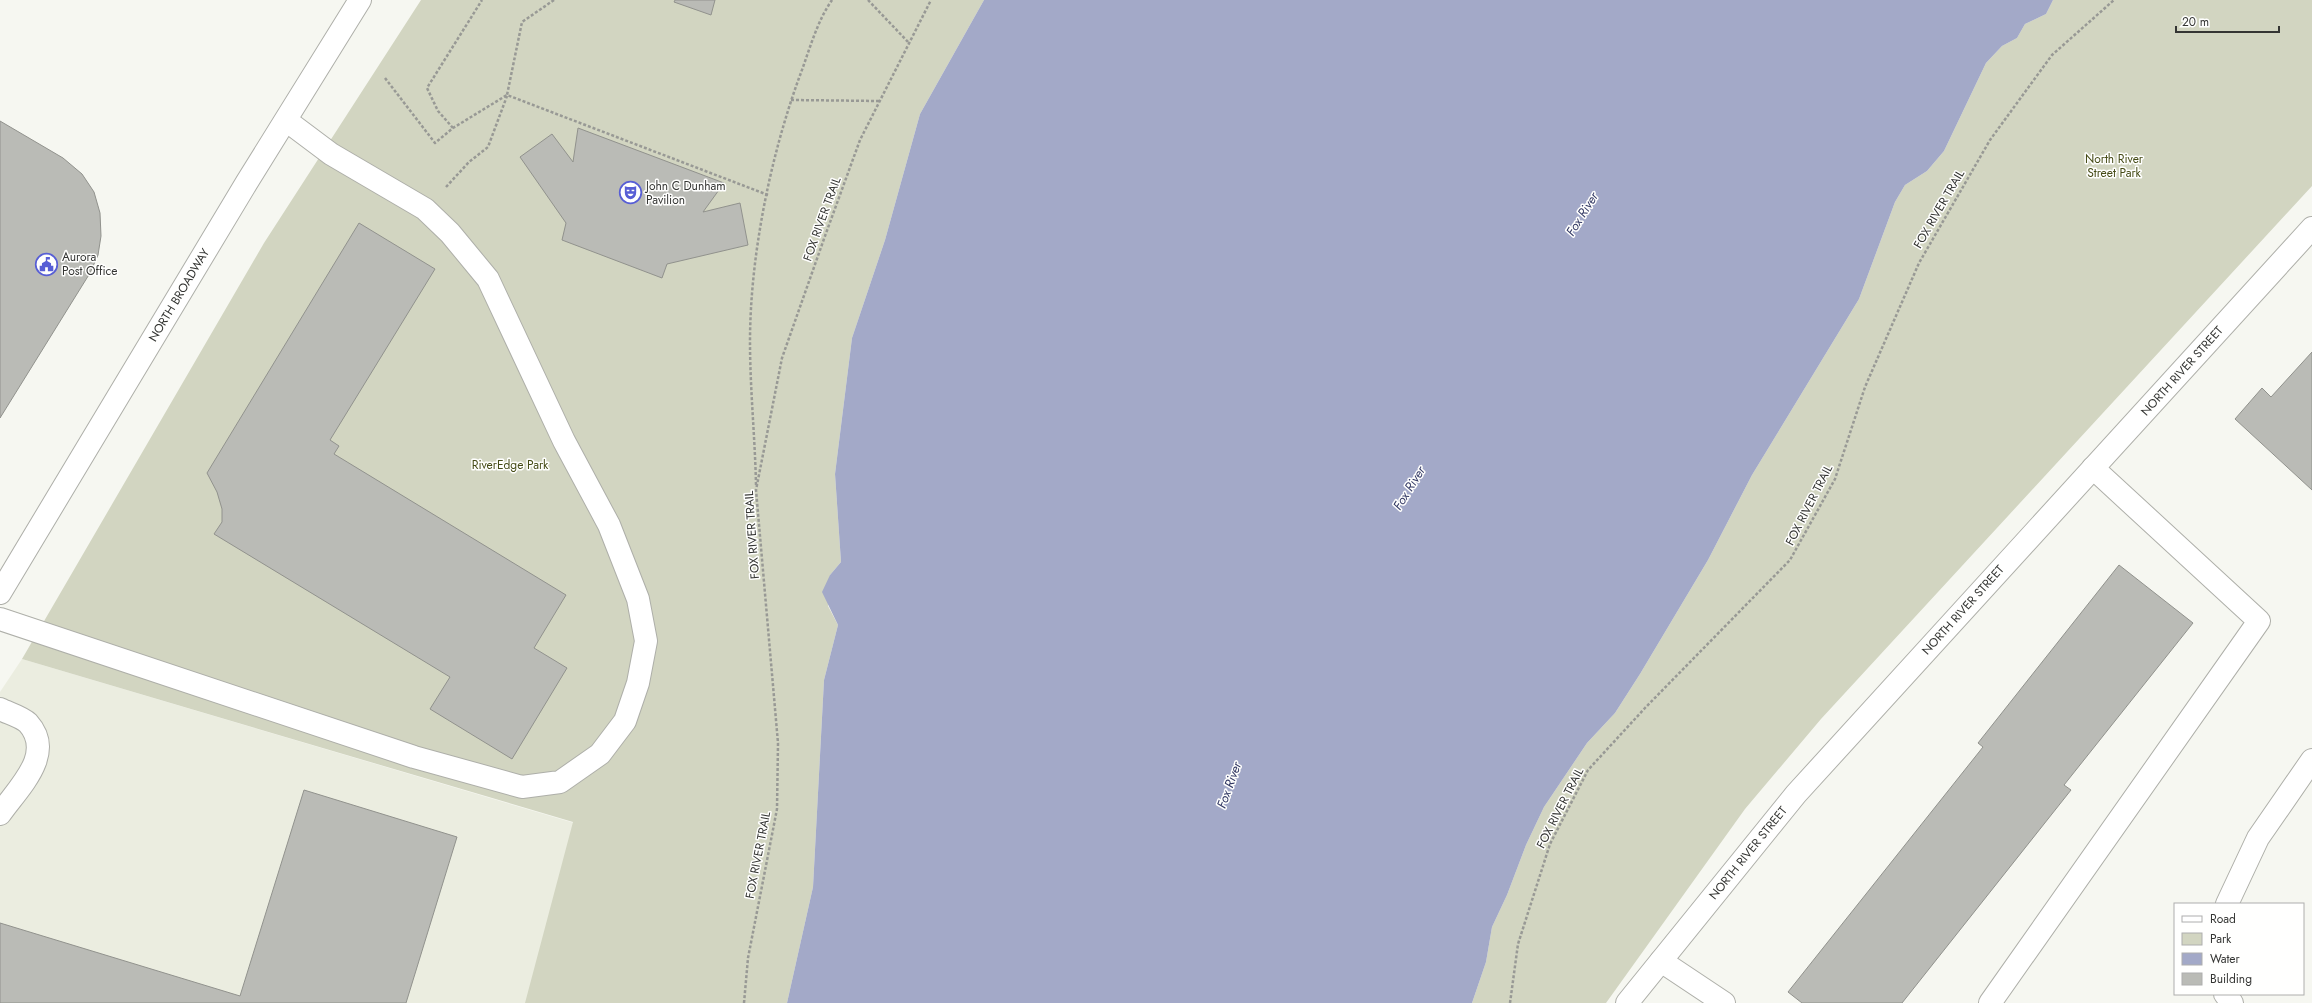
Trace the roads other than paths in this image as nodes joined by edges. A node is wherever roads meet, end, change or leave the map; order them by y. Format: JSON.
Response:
{"nodes":[{"id":1,"x":360,"y":0,"type":"edge"},
{"id":2,"x":287,"y":121,"type":"junction"},
{"id":3,"x":2312,"y":228,"type":"edge"},
{"id":4,"x":2093,"y":468,"type":"junction"},
{"id":5,"x":0,"y":593,"type":"edge"},
{"id":6,"x":0,"y":620,"type":"edge"},
{"id":7,"x":0,"y":709,"type":"edge"},
{"id":8,"x":2312,"y":760,"type":"edge"},
{"id":9,"x":0,"y":814,"type":"edge"},
{"id":10,"x":2227,"y":903,"type":"edge"},
{"id":11,"x":1661,"y":961,"type":"junction"},
{"id":12,"x":2226,"y":995,"type":"edge"},
{"id":13,"x":1627,"y":1003,"type":"edge"},
{"id":14,"x":1724,"y":1003,"type":"edge"},
{"id":15,"x":1990,"y":1003,"type":"edge"},
{"id":16,"x":2232,"y":1003,"type":"edge"}],
"edges":[{"from":1,"to":2,"type":"street","name":"NORTH BROADWAY"},
{"from":2,"to":5,"type":"street","name":"NORTH BROADWAY"},
{"from":2,"to":6,"type":"street"},
{"from":3,"to":4,"type":"street","name":"NORTH RIVER STREET"},
{"from":4,"to":11,"type":"street","name":"NORTH RIVER STREET"},
{"from":4,"to":15,"type":"street"},
{"from":7,"to":9,"type":"street"},
{"from":8,"to":10,"type":"street"},
{"from":11,"to":13,"type":"street","name":"NORTH RIVER STREET"},
{"from":11,"to":14,"type":"street"},
{"from":12,"to":16,"type":"street"}]}
